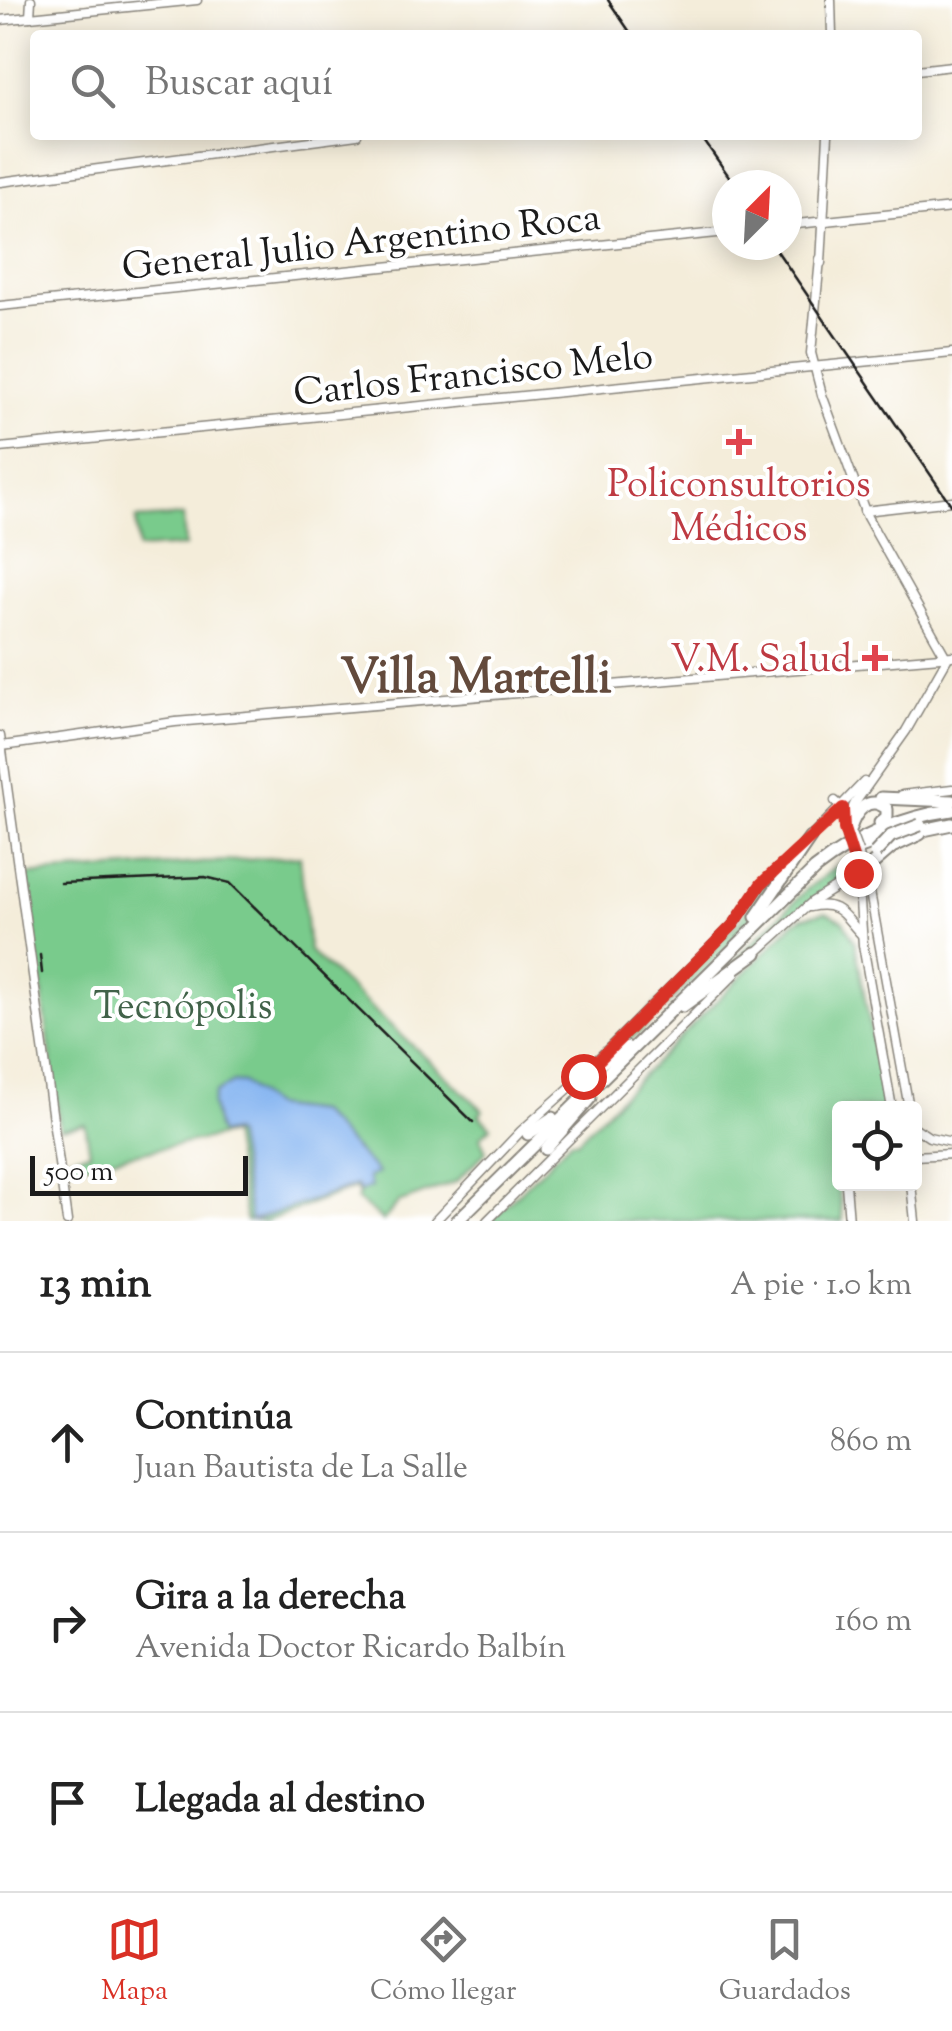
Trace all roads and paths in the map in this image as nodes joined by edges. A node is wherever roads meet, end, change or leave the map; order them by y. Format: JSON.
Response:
{"nodes":[{"id":1,"x":30,"y":0,"type":"edge"},
{"id":2,"x":198,"y":0,"type":"edge"},
{"id":3,"x":831,"y":0,"type":"edge"},
{"id":4,"x":30,"y":17,"type":"junction"},
{"id":5,"x":0,"y":20,"type":"edge"},
{"id":6,"x":832,"y":30,"type":"edge"},
{"id":7,"x":952,"y":66,"type":"edge"},
{"id":8,"x":922,"y":69,"type":"edge"},
{"id":9,"x":320,"y":140,"type":"edge"},
{"id":10,"x":828,"y":140,"type":"edge"},
{"id":11,"x":0,"y":182,"type":"edge"},
{"id":12,"x":952,"y":208,"type":"edge"},
{"id":13,"x":822,"y":222,"type":"junction"},
{"id":14,"x":802,"y":224,"type":"edge"},
{"id":15,"x":712,"y":234,"type":"edge"},
{"id":16,"x":0,"y":306,"type":"edge"},
{"id":17,"x":952,"y":353,"type":"edge"},
{"id":18,"x":813,"y":362,"type":"junction"},
{"id":19,"x":0,"y":448,"type":"edge"},
{"id":20,"x":952,"y":501,"type":"edge"},
{"id":21,"x":864,"y":511,"type":"junction"},
{"id":22,"x":950,"y":656,"type":"edge"},
{"id":23,"x":1,"y":741,"type":"edge"},
{"id":24,"x":952,"y":790,"type":"edge"},
{"id":25,"x":881,"y":798,"type":"junction"},
{"id":26,"x":835,"y":801,"type":"dead end"},
{"id":27,"x":851,"y":801,"type":"junction"},
{"id":28,"x":950,"y":814,"type":"edge"},
{"id":29,"x":880,"y":823,"type":"junction"},
{"id":30,"x":810,"y":838,"type":"junction"},
{"id":31,"x":852,"y":844,"type":"junction"},
{"id":32,"x":831,"y":856,"type":"junction"},
{"id":33,"x":867,"y":865,"type":"junction"},
{"id":34,"x":804,"y":909,"type":"junction"},
{"id":35,"x":862,"y":938,"type":"junction"},
{"id":36,"x":878,"y":938,"type":"junction"},
{"id":37,"x":756,"y":953,"type":"junction"},
{"id":38,"x":722,"y":959,"type":"junction"},
{"id":39,"x":683,"y":1006,"type":"junction"},
{"id":40,"x":657,"y":1023,"type":"junction"},
{"id":41,"x":894,"y":1026,"type":"junction"},
{"id":42,"x":878,"y":1030,"type":"junction"},
{"id":43,"x":583,"y":1076,"type":"junction"},
{"id":44,"x":587,"y":1097,"type":"junction"},
{"id":45,"x":891,"y":1101,"type":"edge"},
{"id":46,"x":908,"y":1101,"type":"edge"},
{"id":47,"x":528,"y":1134,"type":"dead end"},
{"id":48,"x":922,"y":1134,"type":"edge"},
{"id":49,"x":951,"y":1142,"type":"edge"},
{"id":50,"x":546,"y":1149,"type":"dead end"},
{"id":51,"x":952,"y":1154,"type":"edge"},
{"id":52,"x":922,"y":1156,"type":"edge"},
{"id":53,"x":847,"y":1191,"type":"edge"},
{"id":54,"x":913,"y":1191,"type":"edge"},
{"id":55,"x":465,"y":1205,"type":"dead end"},
{"id":56,"x":67,"y":1221,"type":"edge"},
{"id":57,"x":434,"y":1221,"type":"edge"},
{"id":58,"x":454,"y":1221,"type":"edge"},
{"id":59,"x":466,"y":1221,"type":"edge"},
{"id":60,"x":487,"y":1221,"type":"edge"},
{"id":61,"x":849,"y":1221,"type":"edge"},
{"id":62,"x":915,"y":1221,"type":"edge"}],
"edges":[{"from":1,"to":4,"type":"street"},
{"from":2,"to":4,"type":"street"},
{"from":3,"to":6,"type":"street"},
{"from":4,"to":5,"type":"street"},
{"from":7,"to":8,"type":"street"},
{"from":9,"to":11,"type":"street"},
{"from":10,"to":13,"type":"street"},
{"from":12,"to":13,"type":"street"},
{"from":13,"to":14,"type":"street"},
{"from":13,"to":18,"type":"street"},
{"from":15,"to":16,"type":"street","name":"General Julio Argentino Roca"},
{"from":17,"to":18,"type":"street","name":"Carlos Francisco Melo"},
{"from":18,"to":19,"type":"street","name":"Carlos Francisco Melo"},
{"from":18,"to":21,"type":"street"},
{"from":20,"to":21,"type":"street"},
{"from":21,"to":22,"type":"street"},
{"from":22,"to":23,"type":"street"},
{"from":22,"to":27,"type":"street"},
{"from":23,"to":56,"type":"street"},
{"from":24,"to":25,"type":"street"},
{"from":25,"to":27,"type":"street"},
{"from":25,"to":28,"type":"highway"},
{"from":26,"to":27,"type":"street"},
{"from":27,"to":30,"type":"street"},
{"from":27,"to":31,"type":"street"},
{"from":28,"to":29,"type":"highway"},
{"from":28,"to":31,"type":"highway"},
{"from":28,"to":32,"type":"highway"},
{"from":28,"to":33,"type":"highway"},
{"from":28,"to":33,"type":"highway","bridge":true},
{"from":29,"to":31,"type":"highway"},
{"from":29,"to":32,"type":"highway"},
{"from":30,"to":38,"type":"highway"},
{"from":30,"to":43,"type":"street"},
{"from":31,"to":33,"type":"street"},
{"from":31,"to":39,"type":"highway"},
{"from":32,"to":38,"type":"highway"},
{"from":33,"to":34,"type":"street"},
{"from":33,"to":35,"type":"street"},
{"from":33,"to":36,"type":"street"},
{"from":34,"to":35,"type":"street"},
{"from":34,"to":37,"type":"street"},
{"from":35,"to":36,"type":"street"},
{"from":35,"to":42,"type":"street"},
{"from":36,"to":41,"type":"street"},
{"from":37,"to":39,"type":"highway"},
{"from":37,"to":60,"type":"street"},
{"from":38,"to":40,"type":"highway"},
{"from":39,"to":44,"type":"highway"},
{"from":40,"to":43,"type":"highway"},
{"from":40,"to":44,"type":"highway"},
{"from":41,"to":42,"type":"street"},
{"from":41,"to":46,"type":"street"},
{"from":42,"to":45,"type":"street"},
{"from":43,"to":57,"type":"street"},
{"from":44,"to":47,"type":"highway"},
{"from":44,"to":50,"type":"highway"},
{"from":44,"to":58,"type":"highway"},
{"from":44,"to":59,"type":"highway"},
{"from":48,"to":49,"type":"street"},
{"from":51,"to":52,"type":"street"},
{"from":53,"to":61,"type":"street"},
{"from":54,"to":62,"type":"street"},
{"from":55,"to":58,"type":"highway"}]}
